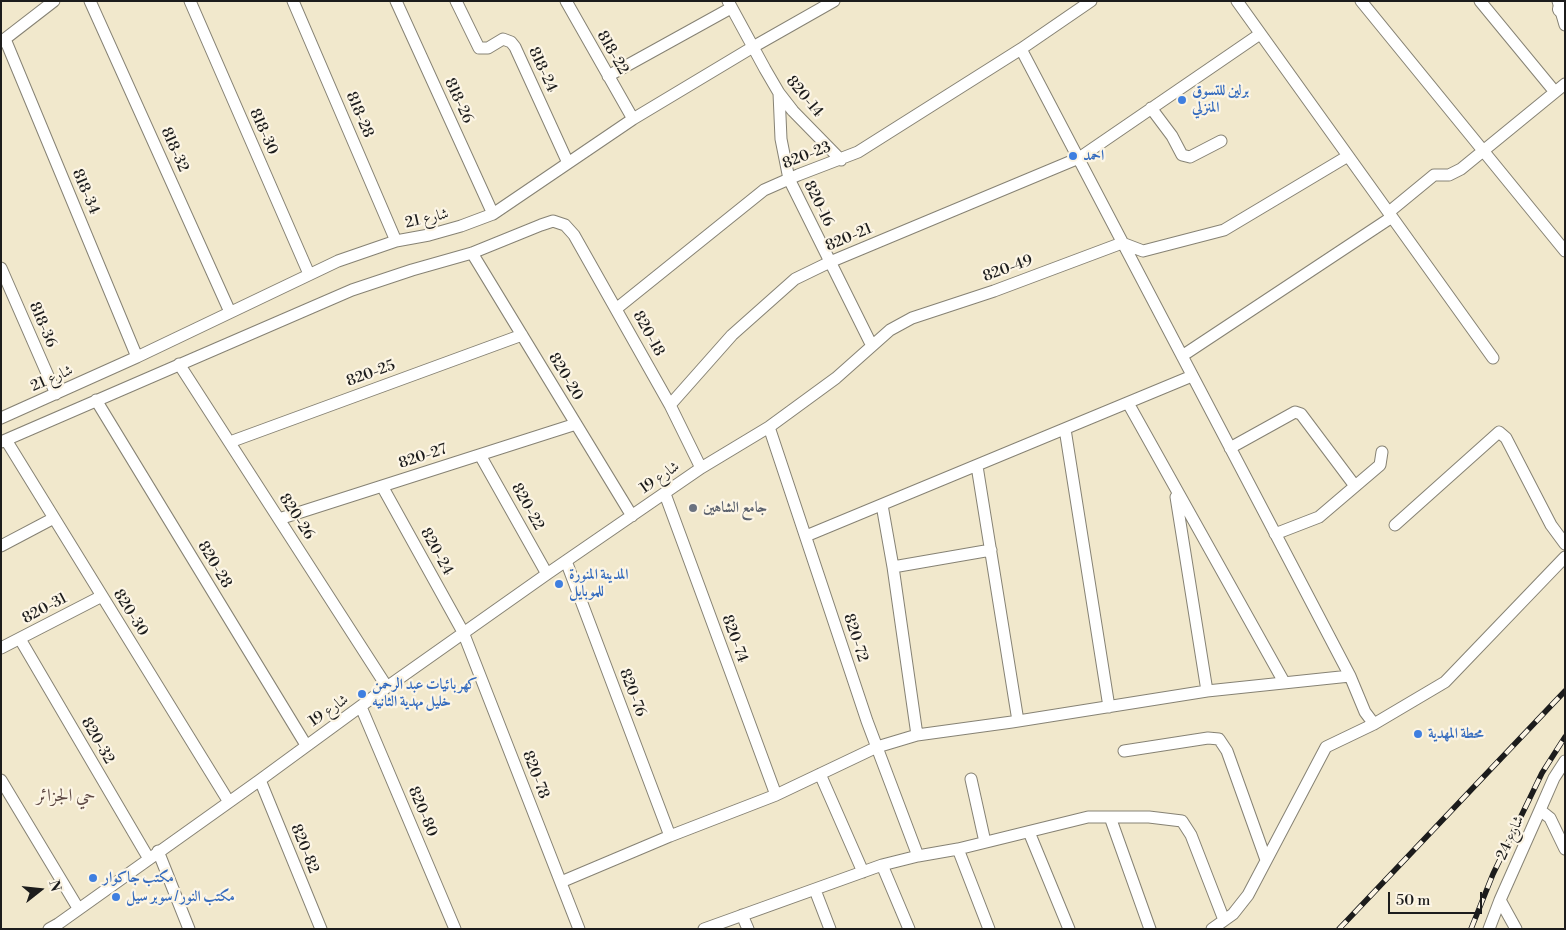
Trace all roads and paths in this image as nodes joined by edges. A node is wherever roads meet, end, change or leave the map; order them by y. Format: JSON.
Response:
{"nodes":[{"id":1,"x":54,"y":1,"type":"edge"},
{"id":2,"x":90,"y":1,"type":"edge"},
{"id":3,"x":190,"y":1,"type":"edge"},
{"id":4,"x":293,"y":1,"type":"edge"},
{"id":5,"x":396,"y":1,"type":"edge"},
{"id":6,"x":456,"y":1,"type":"edge"},
{"id":7,"x":566,"y":1,"type":"edge"},
{"id":8,"x":834,"y":1,"type":"edge"},
{"id":9,"x":1091,"y":1,"type":"edge"},
{"id":10,"x":1237,"y":1,"type":"edge"},
{"id":11,"x":1361,"y":1,"type":"edge"},
{"id":12,"x":1480,"y":1,"type":"edge"},
{"id":13,"x":729,"y":4,"type":"edge"},
{"id":14,"x":1260,"y":34,"type":"junction"},
{"id":15,"x":3,"y":41,"type":"edge"},
{"id":16,"x":753,"y":48,"type":"junction"},
{"id":17,"x":1021,"y":49,"type":"junction"},
{"id":18,"x":608,"y":76,"type":"junction"},
{"id":19,"x":1565,"y":84,"type":"edge"},
{"id":20,"x":1555,"y":92,"type":"junction"},
{"id":21,"x":779,"y":93,"type":"junction"},
{"id":22,"x":1151,"y":108,"type":"junction"},
{"id":23,"x":633,"y":120,"type":"junction"},
{"id":24,"x":1221,"y":141,"type":"dead end"},
{"id":25,"x":1483,"y":151,"type":"junction"},
{"id":26,"x":1348,"y":156,"type":"junction"},
{"id":27,"x":1078,"y":158,"type":"junction"},
{"id":28,"x":841,"y":160,"type":"junction"},
{"id":29,"x":568,"y":164,"type":"junction"},
{"id":30,"x":789,"y":179,"type":"junction"},
{"id":31,"x":493,"y":214,"type":"junction"},
{"id":32,"x":1390,"y":215,"type":"junction"},
{"id":33,"x":396,"y":241,"type":"junction"},
{"id":34,"x":1122,"y":243,"type":"junction"},
{"id":35,"x":1565,"y":251,"type":"edge"},
{"id":36,"x":472,"y":253,"type":"junction"},
{"id":37,"x":830,"y":262,"type":"junction"},
{"id":38,"x":1,"y":268,"type":"edge"},
{"id":39,"x":309,"y":274,"type":"junction"},
{"id":40,"x":616,"y":309,"type":"junction"},
{"id":41,"x":230,"y":312,"type":"junction"},
{"id":42,"x":522,"y":335,"type":"junction"},
{"id":43,"x":872,"y":346,"type":"junction"},
{"id":44,"x":1182,"y":356,"type":"junction"},
{"id":45,"x":137,"y":357,"type":"junction"},
{"id":46,"x":1493,"y":358,"type":"dead end"},
{"id":47,"x":180,"y":364,"type":"junction"},
{"id":48,"x":1192,"y":376,"type":"junction"},
{"id":49,"x":56,"y":394,"type":"junction"},
{"id":50,"x":96,"y":400,"type":"junction"},
{"id":51,"x":1128,"y":403,"type":"junction"},
{"id":52,"x":670,"y":405,"type":"junction"},
{"id":53,"x":1,"y":418,"type":"edge"},
{"id":54,"x":576,"y":424,"type":"junction"},
{"id":55,"x":768,"y":427,"type":"junction"},
{"id":56,"x":1065,"y":429,"type":"junction"},
{"id":57,"x":3,"y":441,"type":"edge"},
{"id":58,"x":230,"y":442,"type":"junction"},
{"id":59,"x":1230,"y":448,"type":"junction"},
{"id":60,"x":1382,"y":452,"type":"dead end"},
{"id":61,"x":480,"y":455,"type":"junction"},
{"id":62,"x":977,"y":466,"type":"junction"},
{"id":63,"x":701,"y":468,"type":"junction"},
{"id":64,"x":382,"y":486,"type":"junction"},
{"id":65,"x":1355,"y":486,"type":"junction"},
{"id":66,"x":1174,"y":488,"type":"junction"},
{"id":67,"x":665,"y":494,"type":"junction"},
{"id":68,"x":882,"y":505,"type":"junction"},
{"id":69,"x":632,"y":516,"type":"junction"},
{"id":70,"x":54,"y":518,"type":"junction"},
{"id":71,"x":279,"y":519,"type":"junction"},
{"id":72,"x":1395,"y":525,"type":"dead end"},
{"id":73,"x":1275,"y":534,"type":"junction"},
{"id":74,"x":806,"y":536,"type":"junction"},
{"id":75,"x":1565,"y":544,"type":"edge"},
{"id":76,"x":1,"y":546,"type":"edge"},
{"id":77,"x":991,"y":550,"type":"junction"},
{"id":78,"x":1565,"y":557,"type":"edge"},
{"id":79,"x":566,"y":561,"type":"junction"},
{"id":80,"x":893,"y":567,"type":"junction"},
{"id":81,"x":547,"y":574,"type":"junction"},
{"id":82,"x":102,"y":596,"type":"junction"},
{"id":83,"x":463,"y":632,"type":"junction"},
{"id":84,"x":20,"y":639,"type":"junction"},
{"id":85,"x":1,"y":648,"type":"edge"},
{"id":86,"x":1350,"y":676,"type":"junction"},
{"id":87,"x":1284,"y":682,"type":"junction"},
{"id":88,"x":387,"y":687,"type":"junction"},
{"id":89,"x":1207,"y":691,"type":"junction"},
{"id":90,"x":361,"y":707,"type":"junction"},
{"id":91,"x":1109,"y":707,"type":"junction"},
{"id":92,"x":1018,"y":721,"type":"junction"},
{"id":93,"x":1374,"y":724,"type":"junction"},
{"id":94,"x":917,"y":736,"type":"junction"},
{"id":95,"x":306,"y":745,"type":"junction"},
{"id":96,"x":877,"y":746,"type":"junction"},
{"id":97,"x":1124,"y":751,"type":"dead end"},
{"id":98,"x":1565,"y":761,"type":"edge"},
{"id":99,"x":820,"y":774,"type":"junction"},
{"id":100,"x":971,"y":779,"type":"dead end"},
{"id":101,"x":1,"y":780,"type":"edge"},
{"id":102,"x":260,"y":780,"type":"junction"},
{"id":103,"x":776,"y":795,"type":"junction"},
{"id":104,"x":228,"y":802,"type":"junction"},
{"id":105,"x":1540,"y":810,"type":"junction"},
{"id":106,"x":1110,"y":817,"type":"junction"},
{"id":107,"x":1029,"y":832,"type":"junction"},
{"id":108,"x":670,"y":836,"type":"junction"},
{"id":109,"x":985,"y":842,"type":"junction"},
{"id":110,"x":958,"y":849,"type":"junction"},
{"id":111,"x":1565,"y":849,"type":"edge"},
{"id":112,"x":158,"y":851,"type":"junction"},
{"id":113,"x":918,"y":856,"type":"junction"},
{"id":114,"x":149,"y":859,"type":"junction"},
{"id":115,"x":1266,"y":860,"type":"junction"},
{"id":116,"x":882,"y":865,"type":"junction"},
{"id":117,"x":863,"y":872,"type":"junction"},
{"id":118,"x":561,"y":882,"type":"junction"},
{"id":119,"x":814,"y":890,"type":"junction"},
{"id":120,"x":1500,"y":900,"type":"junction"},
{"id":121,"x":78,"y":908,"type":"junction"},
{"id":122,"x":742,"y":915,"type":"junction"},
{"id":123,"x":1224,"y":920,"type":"junction"},
{"id":124,"x":56,"y":927,"type":"edge"},
{"id":125,"x":577,"y":928,"type":"edge"},
{"id":126,"x":189,"y":929,"type":"edge"},
{"id":127,"x":321,"y":929,"type":"edge"},
{"id":128,"x":455,"y":929,"type":"edge"},
{"id":129,"x":704,"y":929,"type":"edge"},
{"id":130,"x":748,"y":929,"type":"edge"},
{"id":131,"x":830,"y":929,"type":"edge"},
{"id":132,"x":908,"y":929,"type":"edge"},
{"id":133,"x":989,"y":929,"type":"edge"},
{"id":134,"x":1069,"y":929,"type":"edge"},
{"id":135,"x":1150,"y":929,"type":"edge"},
{"id":136,"x":1212,"y":929,"type":"edge"},
{"id":137,"x":1489,"y":929,"type":"edge"},
{"id":138,"x":1516,"y":929,"type":"edge"}],
"edges":[{"from":1,"to":15,"type":"street"},
{"from":2,"to":41,"type":"street","name":"818-32"},
{"from":3,"to":39,"type":"street","name":"818-30"},
{"from":4,"to":33,"type":"street","name":"818-28"},
{"from":5,"to":31,"type":"street","name":"818-26"},
{"from":6,"to":29,"type":"street","name":"818-24"},
{"from":7,"to":18,"type":"street","name":"818-22"},
{"from":8,"to":16,"type":"street","name":"شارع 21"},
{"from":9,"to":17,"type":"street","name":"820-23"},
{"from":10,"to":14,"type":"street"},
{"from":11,"to":25,"type":"street"},
{"from":12,"to":20,"type":"street"},
{"from":13,"to":16,"type":"street","name":"820-14"},
{"from":13,"to":18,"type":"street"},
{"from":14,"to":22,"type":"street","name":"820-21"},
{"from":14,"to":26,"type":"street"},
{"from":15,"to":45,"type":"street","name":"818-34"},
{"from":16,"to":21,"type":"street","name":"820-14"},
{"from":16,"to":23,"type":"street","name":"شارع 21"},
{"from":17,"to":27,"type":"street"},
{"from":17,"to":28,"type":"street","name":"820-23"},
{"from":18,"to":23,"type":"street","name":"818-22"},
{"from":19,"to":20,"type":"street"},
{"from":20,"to":25,"type":"street"},
{"from":21,"to":28,"type":"street","name":"820-14"},
{"from":21,"to":30,"type":"street","name":"820-16"},
{"from":22,"to":24,"type":"street"},
{"from":22,"to":27,"type":"street","name":"820-21"},
{"from":23,"to":29,"type":"street","name":"شارع 21"},
{"from":25,"to":32,"type":"street"},
{"from":25,"to":35,"type":"street"},
{"from":26,"to":32,"type":"street"},
{"from":26,"to":34,"type":"street"},
{"from":27,"to":34,"type":"street"},
{"from":27,"to":37,"type":"street","name":"820-21"},
{"from":28,"to":30,"type":"street","name":"820-23"},
{"from":29,"to":31,"type":"street","name":"شارع 21"},
{"from":30,"to":37,"type":"street","name":"820-16"},
{"from":30,"to":40,"type":"street","name":"820-23"},
{"from":31,"to":33,"type":"street","name":"شارع 21"},
{"from":32,"to":44,"type":"street"},
{"from":32,"to":46,"type":"street"},
{"from":33,"to":39,"type":"street","name":"شارع 21"},
{"from":34,"to":43,"type":"street","name":"820-49"},
{"from":34,"to":44,"type":"street"},
{"from":36,"to":40,"type":"street","name":"820-18"},
{"from":36,"to":42,"type":"street","name":"820-20"},
{"from":36,"to":47,"type":"street"},
{"from":37,"to":43,"type":"street","name":"820-16"},
{"from":37,"to":52,"type":"street","name":"820-21"},
{"from":38,"to":49,"type":"street","name":"818-36"},
{"from":39,"to":41,"type":"street","name":"شارع 21"},
{"from":40,"to":52,"type":"street","name":"820-18"},
{"from":41,"to":45,"type":"street","name":"شارع 21"},
{"from":42,"to":54,"type":"street","name":"820-20"},
{"from":42,"to":58,"type":"street","name":"820-25"},
{"from":43,"to":55,"type":"street","name":"820-49"},
{"from":44,"to":48,"type":"street"},
{"from":45,"to":49,"type":"street","name":"شارع 21"},
{"from":47,"to":50,"type":"street"},
{"from":47,"to":58,"type":"street","name":"820-26"},
{"from":48,"to":51,"type":"street"},
{"from":48,"to":59,"type":"street"},
{"from":49,"to":53,"type":"street","name":"شارع 21"},
{"from":50,"to":57,"type":"street"},
{"from":50,"to":95,"type":"street","name":"820-28"},
{"from":51,"to":56,"type":"street"},
{"from":51,"to":66,"type":"street"},
{"from":52,"to":63,"type":"street","name":"820-18"},
{"from":54,"to":61,"type":"street","name":"820-27"},
{"from":54,"to":69,"type":"street","name":"820-20"},
{"from":55,"to":63,"type":"street","name":"820-49"},
{"from":55,"to":74,"type":"street","name":"820-72"},
{"from":56,"to":62,"type":"street"},
{"from":56,"to":91,"type":"street"},
{"from":57,"to":70,"type":"street","name":"820-30"},
{"from":58,"to":71,"type":"street","name":"820-26"},
{"from":59,"to":65,"type":"street"},
{"from":59,"to":73,"type":"street"},
{"from":60,"to":65,"type":"street"},
{"from":61,"to":64,"type":"street","name":"820-27"},
{"from":61,"to":81,"type":"street","name":"820-22"},
{"from":62,"to":68,"type":"street"},
{"from":62,"to":77,"type":"street"},
{"from":63,"to":67,"type":"street","name":"شارع 19"},
{"from":64,"to":71,"type":"street","name":"820-27"},
{"from":64,"to":83,"type":"street","name":"820-24"},
{"from":65,"to":73,"type":"street"},
{"from":66,"to":87,"type":"street"},
{"from":66,"to":89,"type":"street"},
{"from":67,"to":69,"type":"street","name":"شارع 19"},
{"from":67,"to":103,"type":"street","name":"820-74"},
{"from":68,"to":74,"type":"street"},
{"from":68,"to":80,"type":"street"},
{"from":69,"to":79,"type":"street","name":"شارع 19"},
{"from":70,"to":76,"type":"street"},
{"from":70,"to":82,"type":"street","name":"820-30"},
{"from":71,"to":88,"type":"street","name":"820-26"},
{"from":72,"to":75,"type":"street"},
{"from":73,"to":86,"type":"street"},
{"from":74,"to":96,"type":"street","name":"820-72"},
{"from":77,"to":80,"type":"street"},
{"from":77,"to":92,"type":"street"},
{"from":78,"to":93,"type":"street"},
{"from":79,"to":81,"type":"street","name":"شارع 19"},
{"from":79,"to":108,"type":"street","name":"820-76"},
{"from":80,"to":94,"type":"street"},
{"from":81,"to":83,"type":"street","name":"شارع 19"},
{"from":82,"to":84,"type":"street","name":"820-31"},
{"from":82,"to":104,"type":"street","name":"820-30"},
{"from":83,"to":88,"type":"street","name":"شارع 19"},
{"from":83,"to":118,"type":"street","name":"820-78"},
{"from":84,"to":85,"type":"street","name":"820-31"},
{"from":84,"to":114,"type":"street","name":"820-32"},
{"from":86,"to":87,"type":"street"},
{"from":86,"to":93,"type":"street"},
{"from":87,"to":89,"type":"street"},
{"from":88,"to":90,"type":"street","name":"شارع 19"},
{"from":89,"to":91,"type":"street"},
{"from":90,"to":95,"type":"street","name":"شارع 19"},
{"from":90,"to":128,"type":"street","name":"820-80"},
{"from":91,"to":92,"type":"street"},
{"from":92,"to":94,"type":"street"},
{"from":93,"to":115,"type":"street"},
{"from":94,"to":96,"type":"street"},
{"from":95,"to":102,"type":"street","name":"شارع 19"},
{"from":96,"to":99,"type":"street"},
{"from":96,"to":113,"type":"street","name":"820-72"},
{"from":97,"to":115,"type":"street"},
{"from":98,"to":105,"type":"street","name":"شارع 24"},
{"from":99,"to":103,"type":"street"},
{"from":99,"to":117,"type":"street"},
{"from":100,"to":109,"type":"street"},
{"from":101,"to":121,"type":"street"},
{"from":102,"to":104,"type":"street","name":"شارع 19"},
{"from":102,"to":127,"type":"street","name":"820-82"},
{"from":103,"to":108,"type":"street"},
{"from":104,"to":112,"type":"street","name":"شارع 19"},
{"from":105,"to":111,"type":"street"},
{"from":105,"to":120,"type":"street","name":"شارع 24"},
{"from":106,"to":107,"type":"street"},
{"from":106,"to":123,"type":"street"},
{"from":106,"to":135,"type":"street"},
{"from":107,"to":109,"type":"street"},
{"from":107,"to":134,"type":"street"},
{"from":108,"to":118,"type":"street"},
{"from":109,"to":110,"type":"street"},
{"from":110,"to":113,"type":"street"},
{"from":110,"to":133,"type":"street"},
{"from":112,"to":114,"type":"street","name":"شارع 19"},
{"from":112,"to":126,"type":"street"},
{"from":113,"to":116,"type":"street"},
{"from":114,"to":121,"type":"street","name":"شارع 19"},
{"from":115,"to":123,"type":"street"},
{"from":116,"to":117,"type":"street"},
{"from":116,"to":132,"type":"street"},
{"from":117,"to":119,"type":"street"},
{"from":118,"to":125,"type":"street","name":"820-78"},
{"from":119,"to":122,"type":"street"},
{"from":119,"to":131,"type":"street"},
{"from":120,"to":137,"type":"street","name":"شارع 24"},
{"from":120,"to":138,"type":"street"},
{"from":121,"to":124,"type":"street","name":"شارع 19"},
{"from":122,"to":129,"type":"street"},
{"from":122,"to":130,"type":"street"},
{"from":123,"to":136,"type":"street"}]}
